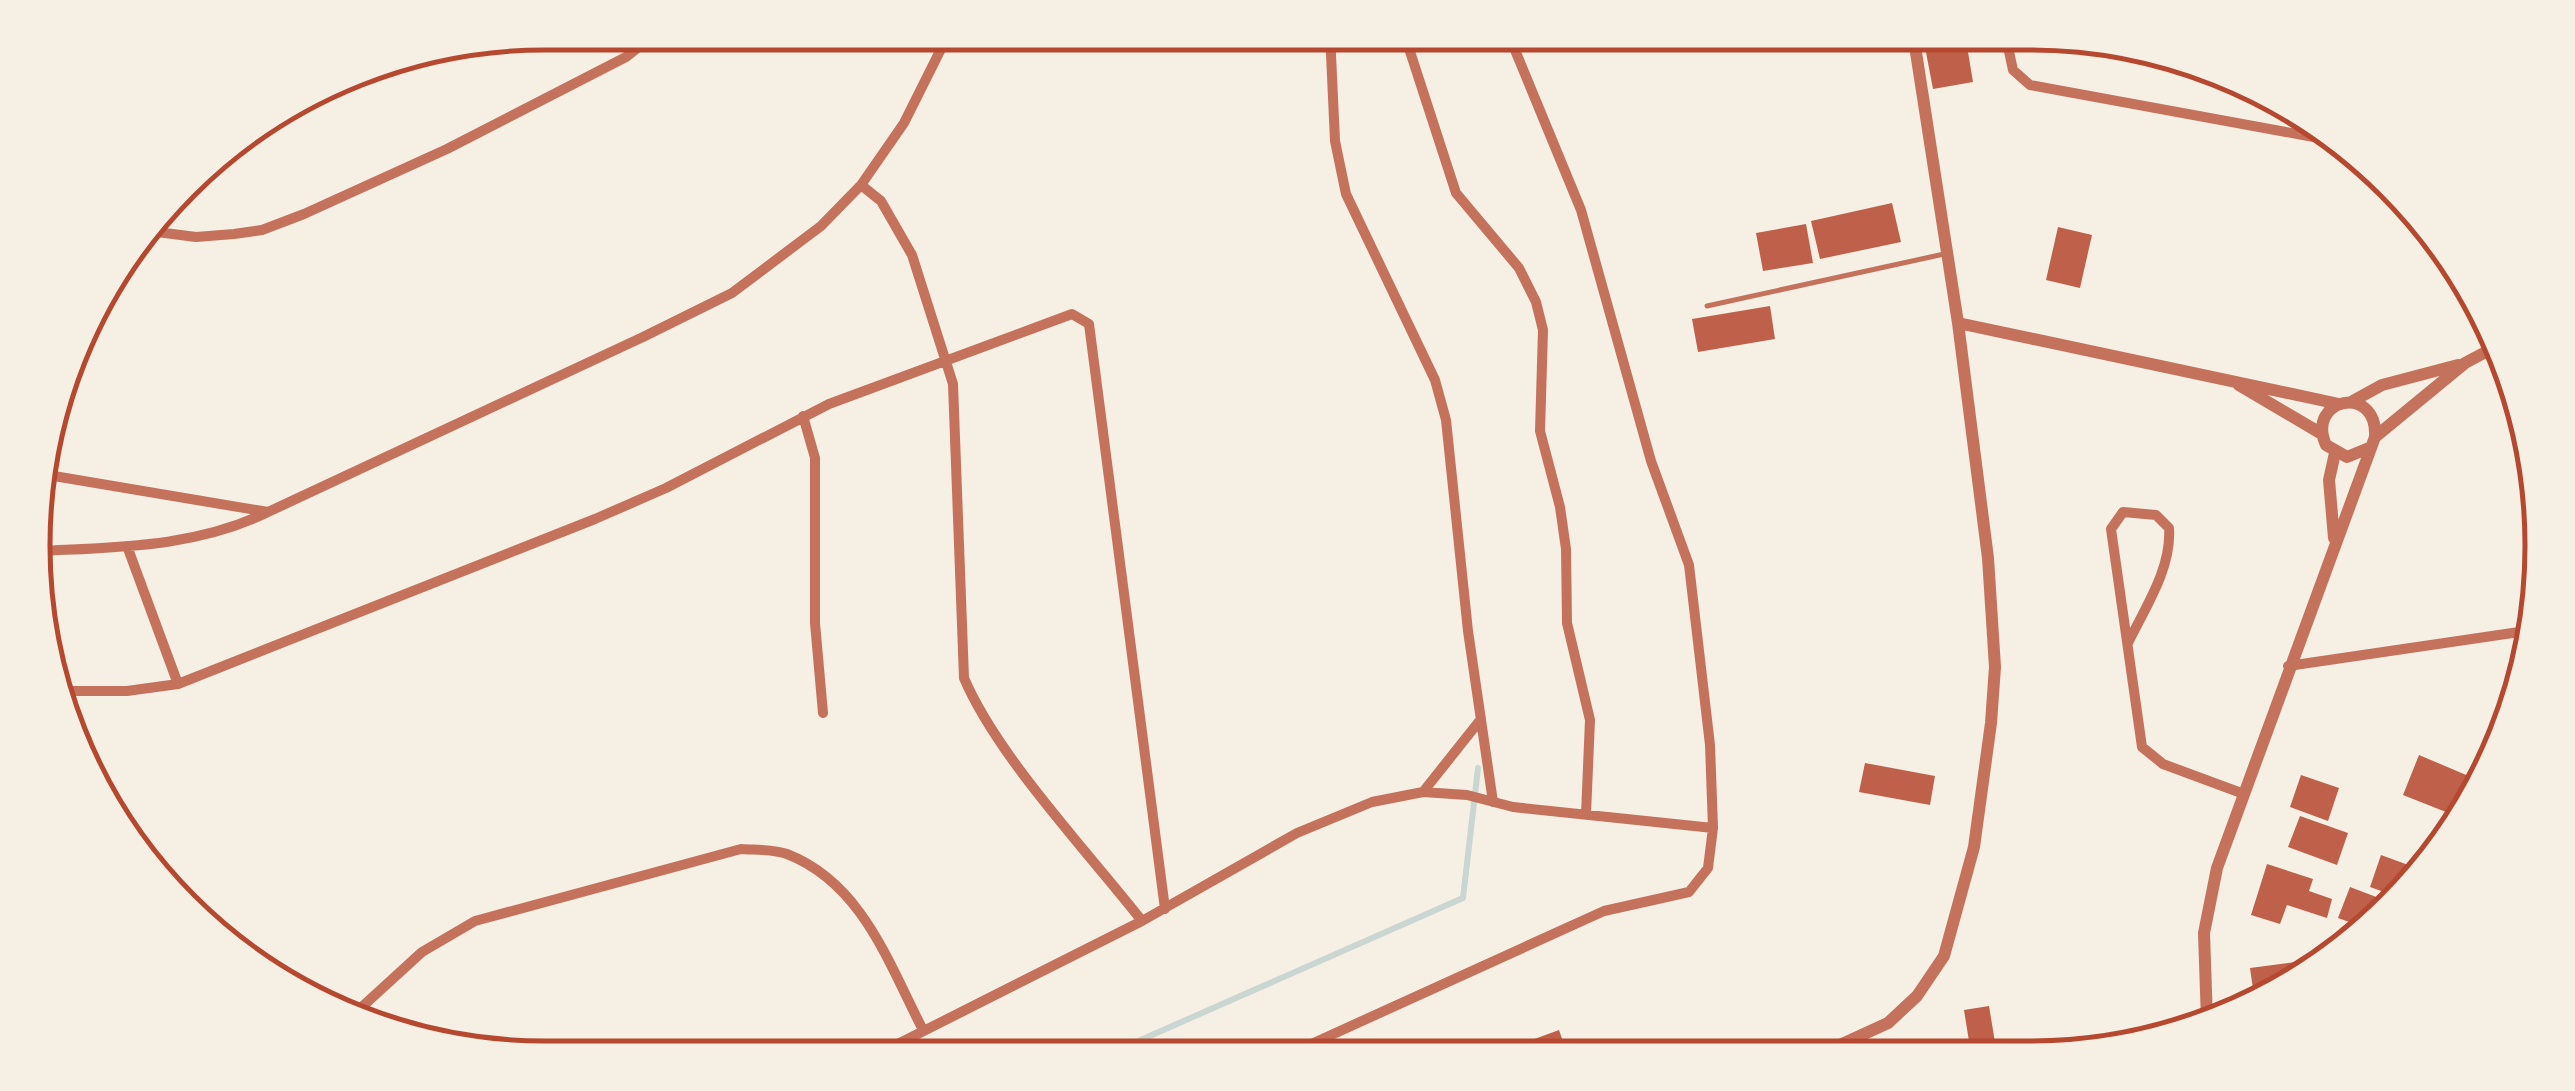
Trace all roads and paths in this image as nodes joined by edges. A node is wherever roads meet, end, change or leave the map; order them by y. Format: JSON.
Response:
{"nodes":[{"id":1,"x":635,"y":50,"type":"edge"},
{"id":2,"x":940,"y":50,"type":"edge"},
{"id":3,"x":1331,"y":50,"type":"edge"},
{"id":4,"x":1410,"y":50,"type":"edge"},
{"id":5,"x":1515,"y":50,"type":"edge"},
{"id":6,"x":1916,"y":50,"type":"edge"},
{"id":7,"x":2009,"y":50,"type":"edge"},
{"id":8,"x":2308,"y":136,"type":"edge"},
{"id":9,"x":861,"y":185,"type":"junction"},
{"id":10,"x":161,"y":233,"type":"edge"},
{"id":11,"x":1947,"y":253,"type":"junction"},
{"id":12,"x":1707,"y":306,"type":"dead end"},
{"id":13,"x":1958,"y":323,"type":"junction"},
{"id":14,"x":2485,"y":352,"type":"edge"},
{"id":15,"x":946,"y":358,"type":"junction"},
{"id":16,"x":2465,"y":363,"type":"junction"},
{"id":17,"x":2228,"y":379,"type":"junction"},
{"id":18,"x":2345,"y":403,"type":"junction"},
{"id":19,"x":803,"y":416,"type":"junction"},
{"id":20,"x":2322,"y":434,"type":"junction"},
{"id":21,"x":2372,"y":443,"type":"junction"},
{"id":22,"x":2335,"y":453,"type":"junction"},
{"id":23,"x":55,"y":476,"type":"edge"},
{"id":24,"x":268,"y":512,"type":"junction"},
{"id":25,"x":2334,"y":541,"type":"junction"},
{"id":26,"x":127,"y":546,"type":"junction"},
{"id":27,"x":50,"y":551,"type":"edge"},
{"id":28,"x":2517,"y":632,"type":"edge"},
{"id":29,"x":2128,"y":644,"type":"junction"},
{"id":30,"x":2288,"y":666,"type":"junction"},
{"id":31,"x":178,"y":684,"type":"junction"},
{"id":32,"x":72,"y":691,"type":"edge"},
{"id":33,"x":823,"y":713,"type":"dead end"},
{"id":34,"x":1481,"y":719,"type":"junction"},
{"id":35,"x":1423,"y":792,"type":"junction"},
{"id":36,"x":2244,"y":794,"type":"junction"},
{"id":37,"x":1493,"y":802,"type":"junction"},
{"id":38,"x":1586,"y":814,"type":"junction"},
{"id":39,"x":1713,"y":828,"type":"junction"},
{"id":40,"x":1165,"y":908,"type":"junction"},
{"id":41,"x":1142,"y":921,"type":"junction"},
{"id":42,"x":363,"y":1006,"type":"edge"},
{"id":43,"x":2207,"y":1008,"type":"edge"},
{"id":44,"x":923,"y":1030,"type":"junction"},
{"id":45,"x":902,"y":1041,"type":"edge"},
{"id":46,"x":1317,"y":1041,"type":"edge"},
{"id":47,"x":1849,"y":1041,"type":"edge"}],
"edges":[{"from":1,"to":10,"type":"street"},
{"from":2,"to":9,"type":"street"},
{"from":3,"to":34,"type":"street"},
{"from":4,"to":38,"type":"street"},
{"from":5,"to":39,"type":"street"},
{"from":6,"to":11,"type":"street"},
{"from":7,"to":8,"type":"street"},
{"from":9,"to":15,"type":"street"},
{"from":9,"to":24,"type":"street"},
{"from":11,"to":12,"type":"lane"},
{"from":11,"to":13,"type":"street"},
{"from":13,"to":17,"type":"street"},
{"from":13,"to":47,"type":"street"},
{"from":14,"to":16,"type":"street"},
{"from":15,"to":19,"type":"street"},
{"from":15,"to":40,"type":"street"},
{"from":15,"to":41,"type":"street"},
{"from":16,"to":18,"type":"street"},
{"from":16,"to":21,"type":"street"},
{"from":17,"to":18,"type":"street"},
{"from":17,"to":20,"type":"street"},
{"from":18,"to":20,"type":"street"},
{"from":18,"to":21,"type":"street"},
{"from":19,"to":31,"type":"street"},
{"from":19,"to":33,"type":"street"},
{"from":20,"to":22,"type":"street"},
{"from":21,"to":22,"type":"street"},
{"from":21,"to":25,"type":"street"},
{"from":22,"to":25,"type":"street"},
{"from":23,"to":24,"type":"street"},
{"from":24,"to":26,"type":"street"},
{"from":25,"to":30,"type":"street"},
{"from":26,"to":27,"type":"street"},
{"from":26,"to":31,"type":"street"},
{"from":28,"to":30,"type":"street"},
{"from":29,"to":29,"type":"street"},
{"from":29,"to":36,"type":"street"},
{"from":30,"to":36,"type":"street"},
{"from":31,"to":32,"type":"street"},
{"from":34,"to":35,"type":"street"},
{"from":34,"to":37,"type":"street"},
{"from":35,"to":37,"type":"street"},
{"from":35,"to":40,"type":"street"},
{"from":36,"to":43,"type":"street"},
{"from":37,"to":38,"type":"street"},
{"from":38,"to":39,"type":"street"},
{"from":39,"to":46,"type":"street"},
{"from":40,"to":41,"type":"street"},
{"from":41,"to":44,"type":"street"},
{"from":42,"to":44,"type":"street"},
{"from":44,"to":45,"type":"street"}]}
